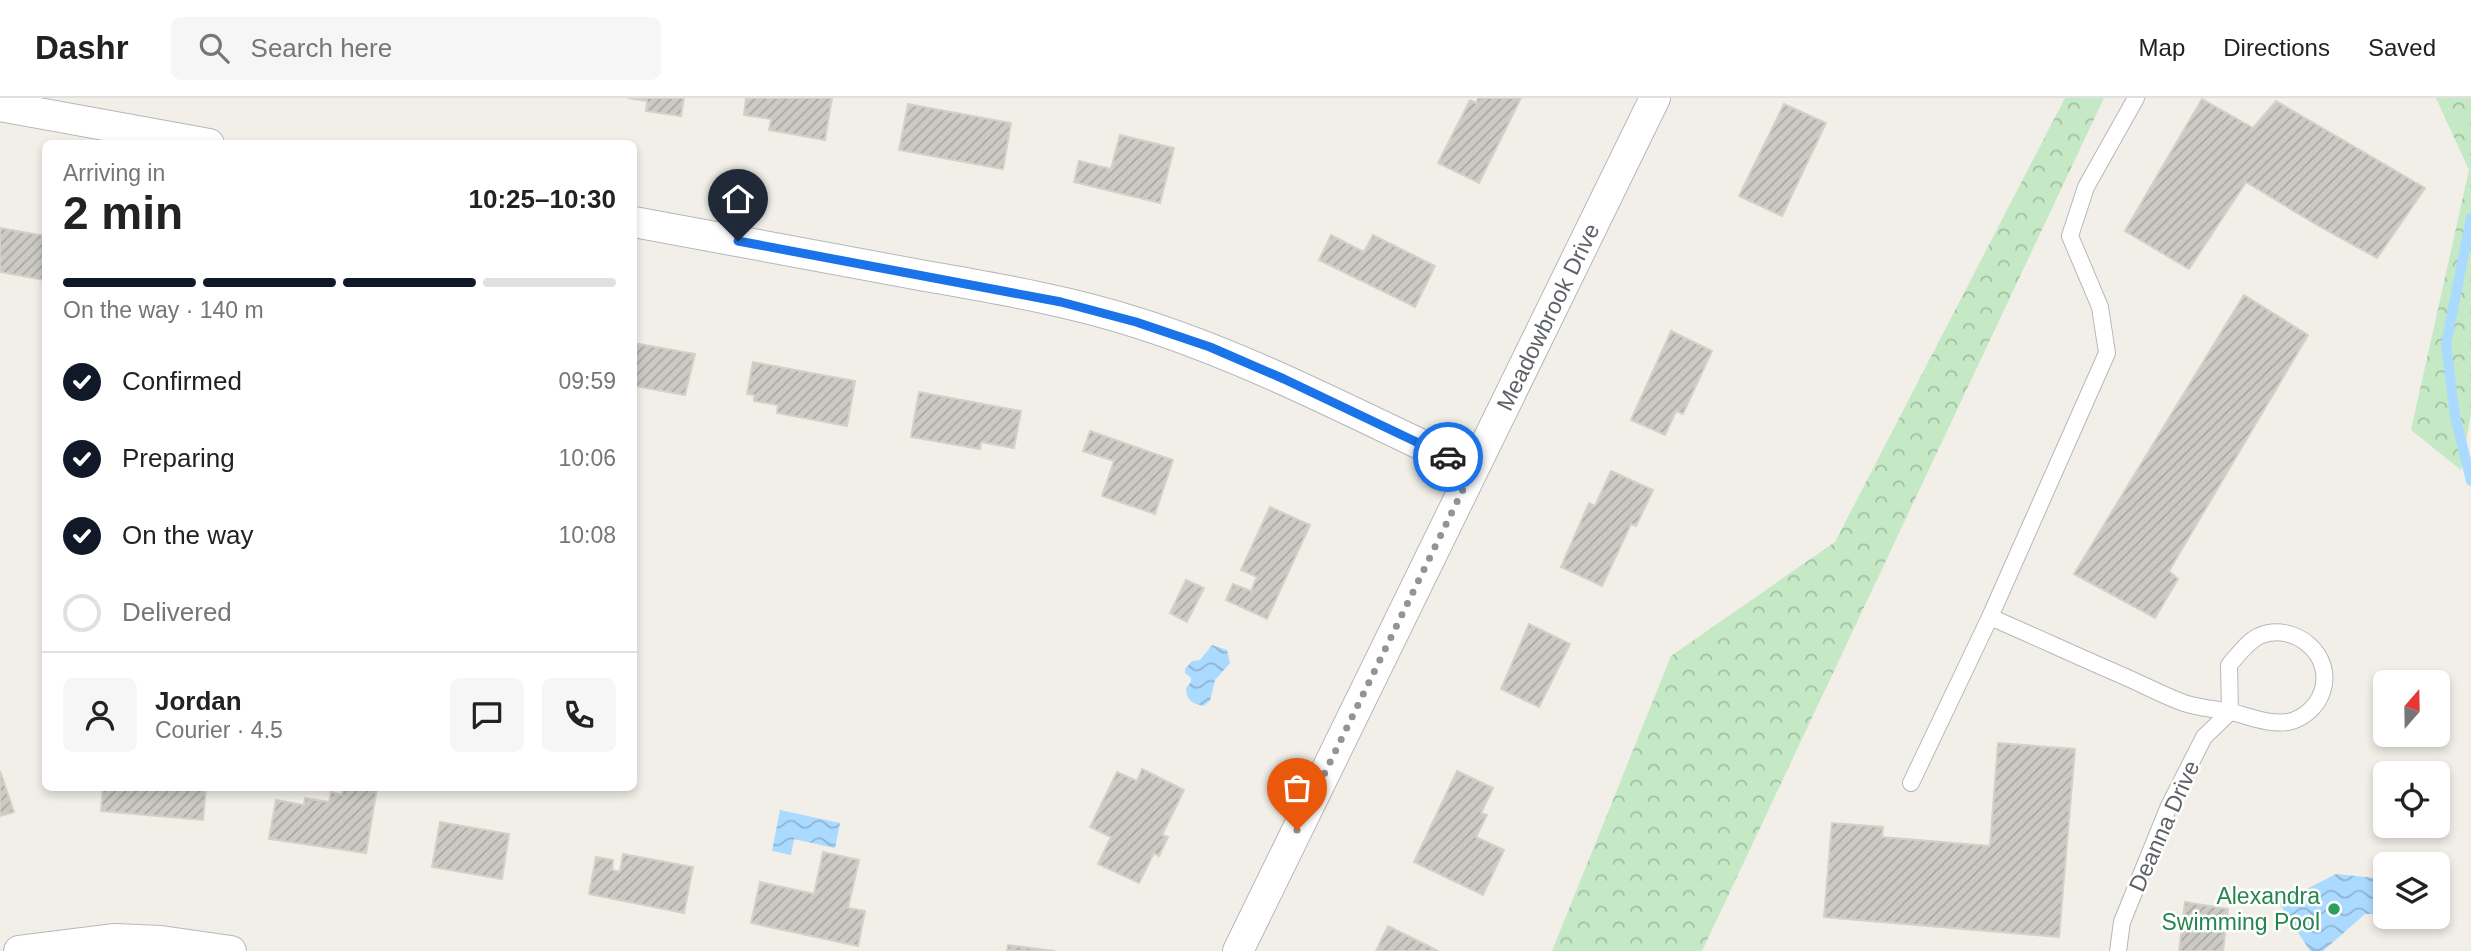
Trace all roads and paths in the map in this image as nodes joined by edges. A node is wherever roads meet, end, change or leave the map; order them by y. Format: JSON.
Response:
{"nodes":[{"id":1,"x":1655,"y":98,"type":"edge"},
{"id":2,"x":2136,"y":98,"type":"edge"},
{"id":3,"x":0,"y":106,"type":"edge"},
{"id":4,"x":187,"y":140,"type":"edge"},
{"id":5,"x":637,"y":223,"type":"edge"},
{"id":6,"x":1473,"y":469,"type":"junction"},
{"id":7,"x":1990,"y":617,"type":"junction"},
{"id":8,"x":2230,"y":712,"type":"junction"},
{"id":9,"x":1911,"y":783,"type":"dead end"},
{"id":10,"x":19,"y":951,"type":"edge"},
{"id":11,"x":231,"y":951,"type":"edge"},
{"id":12,"x":1238,"y":951,"type":"edge"},
{"id":13,"x":2118,"y":951,"type":"edge"}],
"edges":[{"from":1,"to":6,"type":"street","name":"Meadowbrook Drive"},
{"from":2,"to":7,"type":"lane"},
{"from":3,"to":4,"type":"street"},
{"from":5,"to":6,"type":"street"},
{"from":6,"to":12,"type":"street","name":"Meadowbrook Drive"},
{"from":7,"to":8,"type":"lane"},
{"from":7,"to":9,"type":"lane"},
{"from":8,"to":8,"type":"lane"},
{"from":8,"to":13,"type":"lane","name":"Deanna Drive"},
{"from":10,"to":11,"type":"street"}]}
